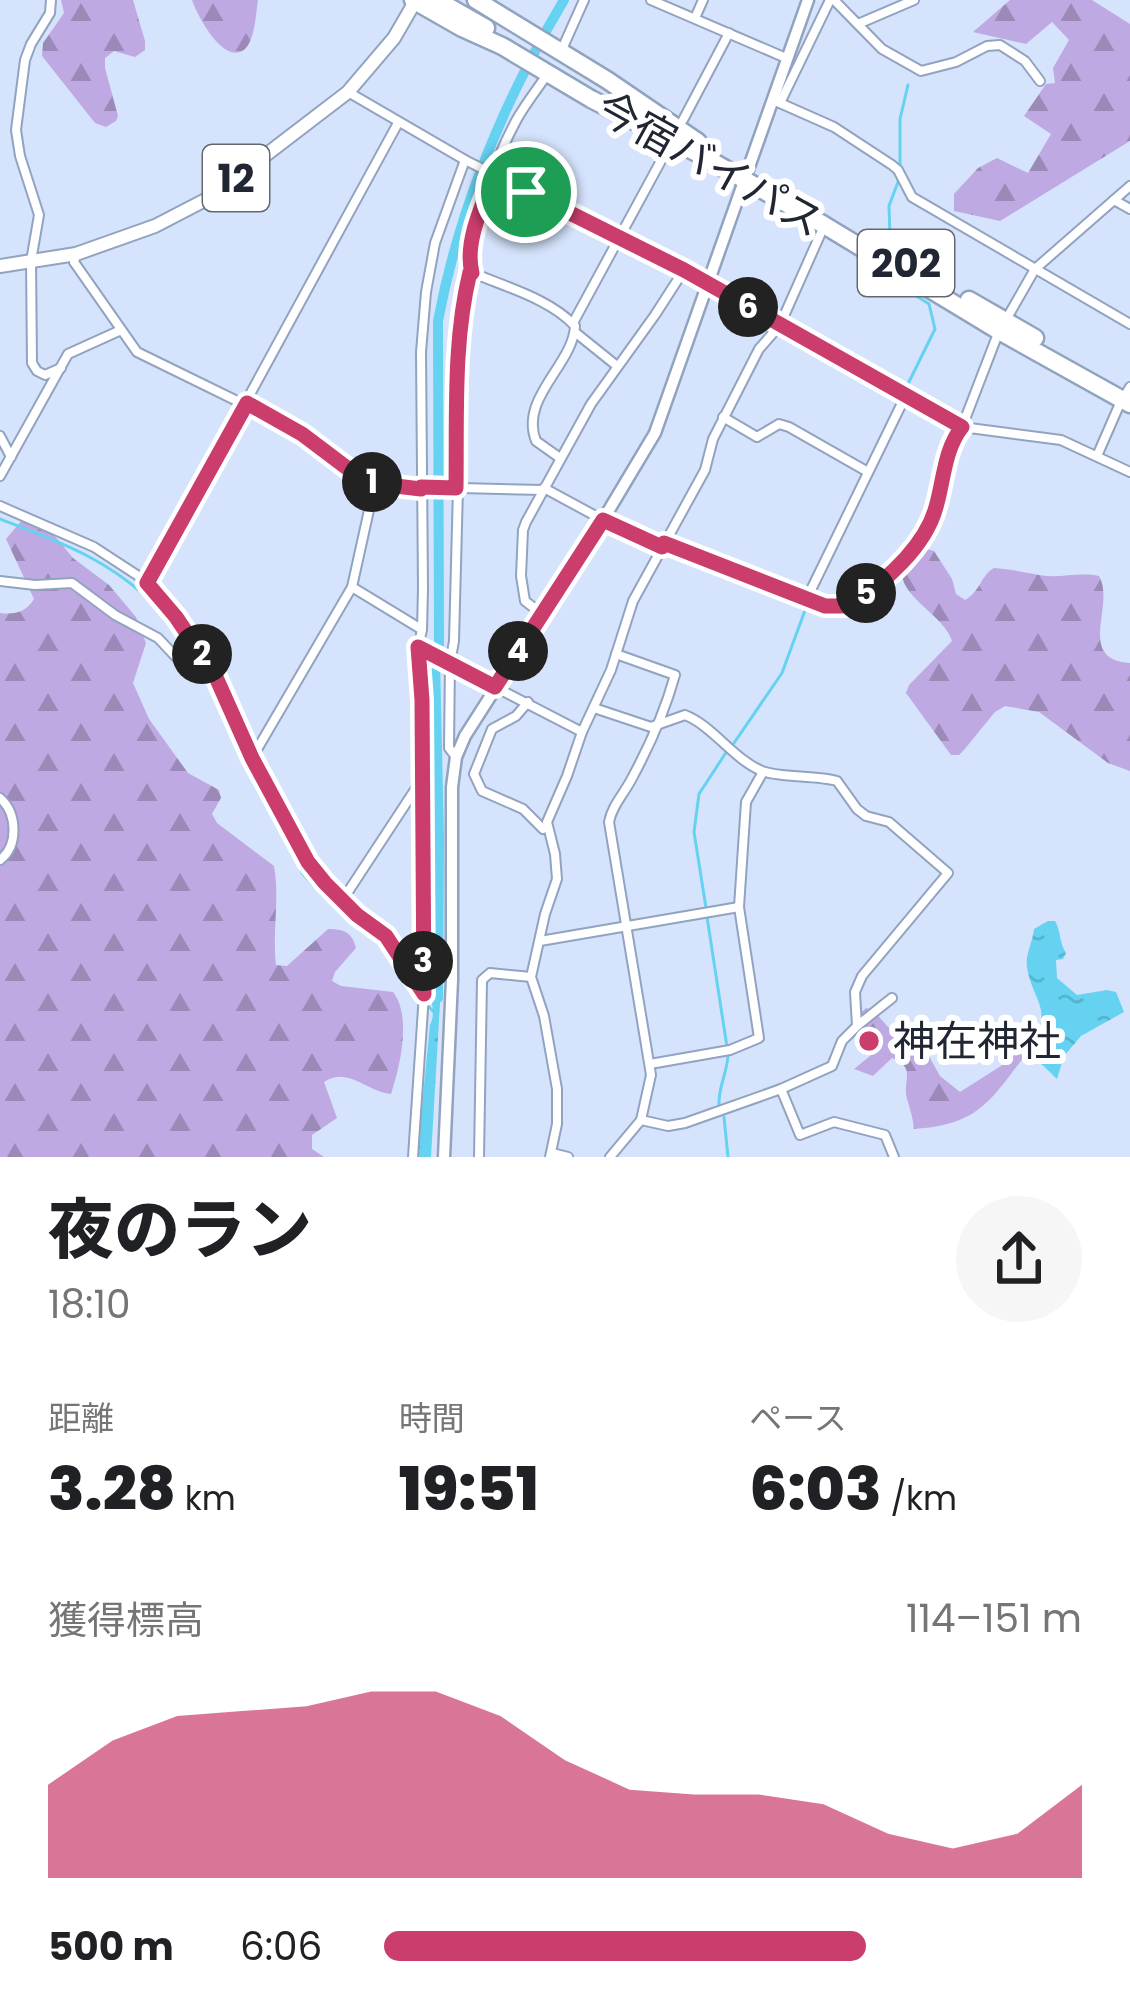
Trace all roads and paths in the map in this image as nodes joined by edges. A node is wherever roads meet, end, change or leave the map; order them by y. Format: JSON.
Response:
{"nodes":[{"id":1,"x":51,"y":0,"type":"edge"},
{"id":2,"x":415,"y":0,"type":"edge"},
{"id":3,"x":437,"y":0,"type":"edge"},
{"id":4,"x":457,"y":0,"type":"edge"},
{"id":5,"x":476,"y":0,"type":"edge"},
{"id":6,"x":584,"y":0,"type":"edge"},
{"id":7,"x":652,"y":0,"type":"edge"},
{"id":8,"x":703,"y":0,"type":"edge"},
{"id":9,"x":808,"y":0,"type":"edge"},
{"id":10,"x":832,"y":0,"type":"edge"},
{"id":11,"x":914,"y":0,"type":"edge"},
{"id":12,"x":695,"y":18,"type":"junction"},
{"id":13,"x":858,"y":24,"type":"junction"},
{"id":14,"x":729,"y":33,"type":"junction"},
{"id":15,"x":521,"y":44,"type":"junction"},
{"id":16,"x":786,"y":58,"type":"junction"},
{"id":17,"x":550,"y":60,"type":"junction"},
{"id":18,"x":1040,"y":81,"type":"dead end"},
{"id":19,"x":348,"y":92,"type":"junction"},
{"id":20,"x":776,"y":101,"type":"junction"},
{"id":21,"x":649,"y":118,"type":"junction"},
{"id":22,"x":398,"y":123,"type":"junction"},
{"id":23,"x":678,"y":133,"type":"junction"},
{"id":24,"x":699,"y":154,"type":"junction"},
{"id":25,"x":464,"y":160,"type":"junction"},
{"id":26,"x":494,"y":175,"type":"junction"},
{"id":27,"x":747,"y":175,"type":"junction"},
{"id":28,"x":1130,"y":186,"type":"edge"},
{"id":29,"x":1114,"y":200,"type":"junction"},
{"id":30,"x":1130,"y":209,"type":"edge"},
{"id":31,"x":824,"y":225,"type":"junction"},
{"id":32,"x":619,"y":239,"type":"junction"},
{"id":33,"x":76,"y":254,"type":"junction"},
{"id":34,"x":32,"y":261,"type":"junction"},
{"id":35,"x":0,"y":266,"type":"edge"},
{"id":36,"x":1035,"y":269,"type":"junction"},
{"id":37,"x":684,"y":270,"type":"junction"},
{"id":38,"x":472,"y":273,"type":"junction"},
{"id":39,"x":708,"y":285,"type":"junction"},
{"id":40,"x":1130,"y":324,"type":"edge"},
{"id":41,"x":780,"y":325,"type":"junction"},
{"id":42,"x":1002,"y":326,"type":"junction"},
{"id":43,"x":574,"y":328,"type":"junction"},
{"id":44,"x":121,"y":330,"type":"junction"},
{"id":45,"x":617,"y":366,"type":"junction"},
{"id":46,"x":61,"y":368,"type":"junction"},
{"id":47,"x":1128,"y":395,"type":"edge"},
{"id":48,"x":905,"y":397,"type":"junction"},
{"id":49,"x":247,"y":403,"type":"junction"},
{"id":50,"x":723,"y":417,"type":"junction"},
{"id":51,"x":962,"y":427,"type":"junction"},
{"id":52,"x":0,"y":436,"type":"edge"},
{"id":53,"x":1097,"y":456,"type":"junction"},
{"id":54,"x":560,"y":458,"type":"junction"},
{"id":55,"x":12,"y":459,"type":"junction"},
{"id":56,"x":868,"y":472,"type":"junction"},
{"id":57,"x":1130,"y":472,"type":"edge"},
{"id":58,"x":0,"y":476,"type":"edge"},
{"id":59,"x":375,"y":483,"type":"junction"},
{"id":60,"x":422,"y":488,"type":"junction"},
{"id":61,"x":455,"y":488,"type":"junction"},
{"id":62,"x":543,"y":489,"type":"junction"},
{"id":63,"x":0,"y":506,"type":"edge"},
{"id":64,"x":603,"y":520,"type":"junction"},
{"id":65,"x":663,"y":545,"type":"junction"},
{"id":66,"x":0,"y":581,"type":"edge"},
{"id":67,"x":147,"y":583,"type":"junction"},
{"id":68,"x":352,"y":587,"type":"junction"},
{"id":69,"x":807,"y":598,"type":"junction"},
{"id":70,"x":542,"y":614,"type":"junction"},
{"id":71,"x":422,"y":630,"type":"junction"},
{"id":72,"x":421,"y":648,"type":"junction"},
{"id":73,"x":616,"y":655,"type":"junction"},
{"id":74,"x":449,"y":663,"type":"junction"},
{"id":75,"x":212,"y":670,"type":"junction"},
{"id":76,"x":495,"y":687,"type":"junction"},
{"id":77,"x":528,"y":702,"type":"junction"},
{"id":78,"x":594,"y":708,"type":"junction"},
{"id":79,"x":658,"y":726,"type":"junction"},
{"id":80,"x":582,"y":732,"type":"junction"},
{"id":81,"x":456,"y":757,"type":"junction"},
{"id":82,"x":252,"y":758,"type":"junction"},
{"id":83,"x":763,"y":772,"type":"junction"},
{"id":84,"x":422,"y":778,"type":"junction"},
{"id":85,"x":0,"y":798,"type":"edge"},
{"id":86,"x":547,"y":827,"type":"junction"},
{"id":87,"x":0,"y":860,"type":"edge"},
{"id":88,"x":342,"y":901,"type":"junction"},
{"id":89,"x":739,"y":907,"type":"junction"},
{"id":90,"x":626,"y":927,"type":"junction"},
{"id":91,"x":540,"y":941,"type":"junction"},
{"id":92,"x":531,"y":977,"type":"junction"},
{"id":93,"x":424,"y":994,"type":"junction"},
{"id":94,"x":892,"y":998,"type":"dead end"},
{"id":95,"x":856,"y":1026,"type":"junction"},
{"id":96,"x":650,"y":1064,"type":"junction"},
{"id":97,"x":782,"y":1089,"type":"junction"},
{"id":98,"x":641,"y":1120,"type":"junction"},
{"id":99,"x":551,"y":1155,"type":"edge"},
{"id":100,"x":413,"y":1157,"type":"edge"},
{"id":101,"x":444,"y":1157,"type":"edge"},
{"id":102,"x":479,"y":1157,"type":"edge"},
{"id":103,"x":568,"y":1157,"type":"edge"},
{"id":104,"x":610,"y":1157,"type":"edge"},
{"id":105,"x":894,"y":1157,"type":"edge"}],
"edges":[{"from":1,"to":34,"type":"street"},
{"from":2,"to":15,"type":"highway","name":"今宿バイパス","number":"202"},
{"from":2,"to":19,"type":"main road","number":"12"},
{"from":3,"to":15,"type":"highway"},
{"from":4,"to":15,"type":"highway"},
{"from":5,"to":15,"type":"highway","name":"今宿バイパス","number":"202"},
{"from":6,"to":17,"type":"street"},
{"from":7,"to":12,"type":"street"},
{"from":8,"to":12,"type":"street"},
{"from":9,"to":16,"type":"main road"},
{"from":10,"to":13,"type":"street"},
{"from":10,"to":20,"type":"street"},
{"from":11,"to":13,"type":"street"},
{"from":12,"to":14,"type":"street"},
{"from":13,"to":18,"type":"street"},
{"from":14,"to":16,"type":"street"},
{"from":14,"to":23,"type":"street"},
{"from":15,"to":17,"type":"highway","name":"今宿バイパス","number":"202"},
{"from":16,"to":20,"type":"main road"},
{"from":17,"to":21,"type":"highway"},
{"from":17,"to":23,"type":"highway","name":"今宿バイパス","number":"202"},
{"from":17,"to":24,"type":"highway","name":"今宿バイパス","number":"202"},
{"from":17,"to":26,"type":"street"},
{"from":19,"to":22,"type":"street"},
{"from":19,"to":33,"type":"main road","number":"12"},
{"from":20,"to":27,"type":"main road"},
{"from":20,"to":36,"type":"street"},
{"from":21,"to":23,"type":"highway"},
{"from":21,"to":24,"type":"highway"},
{"from":22,"to":25,"type":"street"},
{"from":22,"to":49,"type":"street"},
{"from":23,"to":27,"type":"highway","name":"今宿バイパス","number":"202"},
{"from":23,"to":32,"type":"street"},
{"from":24,"to":27,"type":"highway","name":"今宿バイパス","number":"202"},
{"from":25,"to":26,"type":"street"},
{"from":25,"to":60,"type":"street"},
{"from":26,"to":32,"type":"street"},
{"from":26,"to":38,"type":"street"},
{"from":27,"to":31,"type":"highway","name":"今宿バイパス","number":"202"},
{"from":27,"to":39,"type":"main road"},
{"from":27,"to":42,"type":"highway","name":"今宿バイパス","number":"202"},
{"from":28,"to":29,"type":"street"},
{"from":29,"to":30,"type":"street"},
{"from":29,"to":36,"type":"street"},
{"from":31,"to":41,"type":"street"},
{"from":31,"to":42,"type":"highway","name":"今宿バイパス","number":"202"},
{"from":32,"to":37,"type":"street"},
{"from":32,"to":43,"type":"street"},
{"from":33,"to":34,"type":"main road","number":"12"},
{"from":33,"to":44,"type":"street"},
{"from":34,"to":35,"type":"main road","number":"12"},
{"from":34,"to":46,"type":"street"},
{"from":36,"to":40,"type":"street"},
{"from":36,"to":42,"type":"street"},
{"from":37,"to":39,"type":"street"},
{"from":37,"to":45,"type":"street"},
{"from":38,"to":43,"type":"street"},
{"from":38,"to":61,"type":"street"},
{"from":39,"to":41,"type":"street"},
{"from":39,"to":64,"type":"main road"},
{"from":41,"to":48,"type":"street"},
{"from":41,"to":50,"type":"street"},
{"from":42,"to":47,"type":"highway","name":"今宿バイパス","number":"202"},
{"from":42,"to":51,"type":"street"},
{"from":43,"to":45,"type":"street"},
{"from":43,"to":54,"type":"street"},
{"from":44,"to":46,"type":"street"},
{"from":44,"to":49,"type":"street"},
{"from":45,"to":54,"type":"street"},
{"from":46,"to":55,"type":"street"},
{"from":47,"to":53,"type":"street"},
{"from":48,"to":51,"type":"street"},
{"from":48,"to":56,"type":"street"},
{"from":49,"to":59,"type":"street"},
{"from":49,"to":67,"type":"street"},
{"from":50,"to":56,"type":"street"},
{"from":50,"to":65,"type":"street"},
{"from":51,"to":53,"type":"street"},
{"from":51,"to":69,"type":"street"},
{"from":52,"to":55,"type":"street"},
{"from":53,"to":57,"type":"street"},
{"from":54,"to":62,"type":"street"},
{"from":55,"to":58,"type":"street"},
{"from":56,"to":69,"type":"street"},
{"from":59,"to":60,"type":"street"},
{"from":59,"to":68,"type":"street"},
{"from":60,"to":61,"type":"street"},
{"from":60,"to":71,"type":"street"},
{"from":61,"to":62,"type":"street"},
{"from":61,"to":74,"type":"street"},
{"from":62,"to":64,"type":"street"},
{"from":62,"to":70,"type":"street"},
{"from":63,"to":67,"type":"street"},
{"from":64,"to":65,"type":"street"},
{"from":64,"to":70,"type":"main road"},
{"from":65,"to":69,"type":"street"},
{"from":65,"to":73,"type":"street"},
{"from":66,"to":75,"type":"street"},
{"from":67,"to":75,"type":"street"},
{"from":68,"to":71,"type":"street"},
{"from":68,"to":82,"type":"street"},
{"from":70,"to":76,"type":"main road"},
{"from":71,"to":72,"type":"street"},
{"from":72,"to":74,"type":"street"},
{"from":72,"to":84,"type":"street"},
{"from":73,"to":78,"type":"street"},
{"from":73,"to":79,"type":"street"},
{"from":74,"to":76,"type":"street"},
{"from":74,"to":81,"type":"street"},
{"from":75,"to":82,"type":"street"},
{"from":76,"to":77,"type":"street"},
{"from":76,"to":81,"type":"main road"},
{"from":77,"to":80,"type":"street"},
{"from":77,"to":86,"type":"street"},
{"from":78,"to":79,"type":"street"},
{"from":78,"to":80,"type":"street"},
{"from":79,"to":83,"type":"street"},
{"from":79,"to":90,"type":"street"},
{"from":80,"to":86,"type":"street"},
{"from":81,"to":101,"type":"main road"},
{"from":82,"to":88,"type":"street"},
{"from":83,"to":89,"type":"street"},
{"from":83,"to":95,"type":"street"},
{"from":84,"to":88,"type":"street"},
{"from":84,"to":93,"type":"street"},
{"from":85,"to":87,"type":"street"},
{"from":86,"to":91,"type":"street"},
{"from":88,"to":93,"type":"street"},
{"from":89,"to":90,"type":"street"},
{"from":89,"to":96,"type":"street"},
{"from":90,"to":91,"type":"street"},
{"from":90,"to":96,"type":"street"},
{"from":91,"to":92,"type":"street"},
{"from":92,"to":99,"type":"street"},
{"from":92,"to":102,"type":"street"},
{"from":93,"to":100,"type":"street"},
{"from":94,"to":95,"type":"street"},
{"from":95,"to":97,"type":"street"},
{"from":96,"to":98,"type":"street"},
{"from":97,"to":98,"type":"street"},
{"from":97,"to":105,"type":"street"},
{"from":98,"to":104,"type":"street"},
{"from":99,"to":103,"type":"street"}]}
